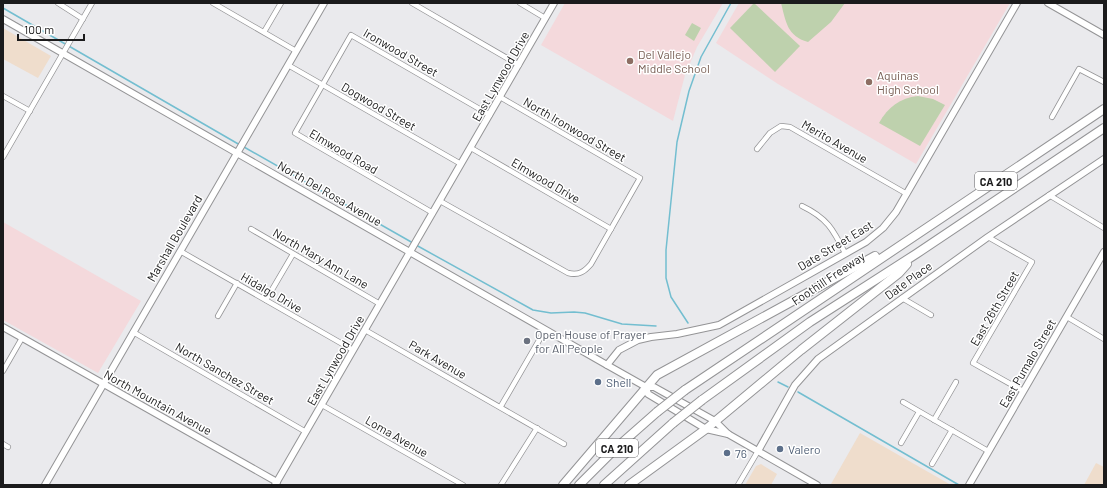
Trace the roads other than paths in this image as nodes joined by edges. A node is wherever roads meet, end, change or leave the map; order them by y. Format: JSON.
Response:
{"nodes":[{"id":1,"x":58,"y":3,"type":"edge"},
{"id":2,"x":92,"y":3,"type":"edge"},
{"id":3,"x":213,"y":3,"type":"edge"},
{"id":4,"x":281,"y":3,"type":"edge"},
{"id":5,"x":324,"y":3,"type":"edge"},
{"id":6,"x":412,"y":3,"type":"edge"},
{"id":7,"x":520,"y":3,"type":"edge"},
{"id":8,"x":554,"y":3,"type":"edge"},
{"id":9,"x":1017,"y":3,"type":"edge"},
{"id":10,"x":1048,"y":3,"type":"edge"},
{"id":11,"x":545,"y":18,"type":"junction"},
{"id":12,"x":3,"y":19,"type":"edge"},
{"id":13,"x":83,"y":19,"type":"junction"},
{"id":14,"x":264,"y":32,"type":"junction"},
{"id":15,"x":1104,"y":35,"type":"edge"},
{"id":16,"x":66,"y":48,"type":"junction"},
{"id":17,"x":296,"y":51,"type":"junction"},
{"id":18,"x":288,"y":65,"type":"junction"},
{"id":19,"x":519,"y":65,"type":"junction"},
{"id":20,"x":1104,"y":82,"type":"edge"},
{"id":21,"x":323,"y":85,"type":"junction"},
{"id":22,"x":3,"y":96,"type":"edge"},
{"id":23,"x":500,"y":97,"type":"junction"},
{"id":24,"x":1104,"y":109,"type":"edge"},
{"id":25,"x":30,"y":111,"type":"junction"},
{"id":26,"x":490,"y":115,"type":"junction"},
{"id":27,"x":1052,"y":117,"type":"dead end"},
{"id":28,"x":1104,"y":128,"type":"edge"},
{"id":29,"x":240,"y":147,"type":"junction"},
{"id":30,"x":471,"y":148,"type":"junction"},
{"id":31,"x":757,"y":149,"type":"dead end"},
{"id":32,"x":3,"y":157,"type":"edge"},
{"id":33,"x":1104,"y":159,"type":"edge"},
{"id":34,"x":461,"y":164,"type":"junction"},
{"id":35,"x":907,"y":194,"type":"junction"},
{"id":36,"x":1049,"y":195,"type":"junction"},
{"id":37,"x":440,"y":201,"type":"junction"},
{"id":38,"x":802,"y":206,"type":"dead end"},
{"id":39,"x":433,"y":213,"type":"junction"},
{"id":40,"x":1104,"y":228,"type":"edge"},
{"id":41,"x":251,"y":229,"type":"dead end"},
{"id":42,"x":611,"y":229,"type":"junction"},
{"id":43,"x":988,"y":237,"type":"junction"},
{"id":44,"x":180,"y":251,"type":"junction"},
{"id":45,"x":410,"y":252,"type":"junction"},
{"id":46,"x":888,"y":252,"type":"junction"},
{"id":47,"x":1104,"y":252,"type":"edge"},
{"id":48,"x":846,"y":253,"type":"junction"},
{"id":49,"x":294,"y":254,"type":"junction"},
{"id":50,"x":916,"y":254,"type":"junction"},
{"id":51,"x":237,"y":283,"type":"junction"},
{"id":52,"x":902,"y":298,"type":"junction"},
{"id":53,"x":266,"y":300,"type":"junction"},
{"id":54,"x":380,"y":304,"type":"junction"},
{"id":55,"x":931,"y":315,"type":"dead end"},
{"id":56,"x":218,"y":316,"type":"dead end"},
{"id":57,"x":1067,"y":317,"type":"junction"},
{"id":58,"x":3,"y":327,"type":"edge"},
{"id":59,"x":365,"y":330,"type":"junction"},
{"id":60,"x":545,"y":330,"type":"junction"},
{"id":61,"x":133,"y":332,"type":"junction"},
{"id":62,"x":22,"y":338,"type":"junction"},
{"id":63,"x":1104,"y":339,"type":"edge"},
{"id":64,"x":353,"y":350,"type":"junction"},
{"id":65,"x":607,"y":366,"type":"junction"},
{"id":66,"x":3,"y":371,"type":"edge"},
{"id":67,"x":956,"y":382,"type":"dead end"},
{"id":68,"x":103,"y":384,"type":"junction"},
{"id":69,"x":646,"y":387,"type":"junction"},
{"id":70,"x":1023,"y":391,"type":"junction"},
{"id":71,"x":903,"y":402,"type":"dead end"},
{"id":72,"x":322,"y":404,"type":"junction"},
{"id":73,"x":501,"y":406,"type":"junction"},
{"id":74,"x":919,"y":412,"type":"junction"},
{"id":75,"x":934,"y":420,"type":"junction"},
{"id":76,"x":715,"y":421,"type":"junction"},
{"id":77,"x":537,"y":428,"type":"junction"},
{"id":78,"x":706,"y":429,"type":"junction"},
{"id":79,"x":952,"y":430,"type":"junction"},
{"id":80,"x":306,"y":432,"type":"junction"},
{"id":81,"x":728,"y":434,"type":"junction"},
{"id":82,"x":901,"y":443,"type":"dead end"},
{"id":83,"x":564,"y":444,"type":"dead end"},
{"id":84,"x":758,"y":451,"type":"junction"},
{"id":85,"x":988,"y":451,"type":"junction"},
{"id":86,"x":932,"y":464,"type":"dead end"},
{"id":87,"x":278,"y":484,"type":"edge"},
{"id":88,"x":45,"y":485,"type":"edge"},
{"id":89,"x":463,"y":485,"type":"edge"},
{"id":90,"x":501,"y":485,"type":"edge"},
{"id":91,"x":562,"y":485,"type":"edge"},
{"id":92,"x":579,"y":485,"type":"edge"},
{"id":93,"x":604,"y":485,"type":"edge"},
{"id":94,"x":629,"y":485,"type":"edge"},
{"id":95,"x":738,"y":485,"type":"edge"},
{"id":96,"x":817,"y":485,"type":"edge"},
{"id":97,"x":969,"y":485,"type":"edge"}],
"edges":[{"from":1,"to":13,"type":"street"},
{"from":2,"to":13,"type":"street"},
{"from":3,"to":14,"type":"street"},
{"from":4,"to":14,"type":"street"},
{"from":5,"to":17,"type":"street","name":"Marshall Boulevard"},
{"from":6,"to":19,"type":"street"},
{"from":7,"to":11,"type":"street"},
{"from":8,"to":11,"type":"street","name":"East Lynwood Drive"},
{"from":9,"to":35,"type":"street","name":"Date Street East"},
{"from":10,"to":15,"type":"street"},
{"from":11,"to":19,"type":"street","name":"East Lynwood Drive"},
{"from":12,"to":16,"type":"street","name":"North Del Rosa Avenue"},
{"from":13,"to":16,"type":"street"},
{"from":14,"to":17,"type":"street"},
{"from":16,"to":25,"type":"street"},
{"from":16,"to":29,"type":"street","name":"North Del Rosa Avenue"},
{"from":17,"to":18,"type":"street","name":"Marshall Boulevard"},
{"from":18,"to":21,"type":"street","name":"Dogwood Street"},
{"from":18,"to":29,"type":"street","name":"Marshall Boulevard"},
{"from":19,"to":23,"type":"street","name":"East Lynwood Drive"},
{"from":20,"to":27,"type":"street"},
{"from":21,"to":26,"type":"street","name":"Ironwood Street"},
{"from":21,"to":34,"type":"street","name":"Dogwood Street"},
{"from":21,"to":39,"type":"street","name":"Elmwood Road"},
{"from":22,"to":25,"type":"street"},
{"from":23,"to":26,"type":"street","name":"East Lynwood Drive"},
{"from":23,"to":42,"type":"street","name":"North Ironwood Street"},
{"from":24,"to":46,"type":"highway","name":"Foothill Freeway","number":"CA 210"},
{"from":25,"to":32,"type":"street"},
{"from":26,"to":30,"type":"street","name":"East Lynwood Drive"},
{"from":28,"to":50,"type":"highway","number":"CA 210"},
{"from":29,"to":44,"type":"street","name":"Marshall Boulevard"},
{"from":29,"to":45,"type":"street","name":"North Del Rosa Avenue"},
{"from":30,"to":34,"type":"street","name":"East Lynwood Drive"},
{"from":30,"to":42,"type":"street","name":"Elmwood Drive"},
{"from":31,"to":35,"type":"street","name":"Merito Avenue"},
{"from":33,"to":36,"type":"street","name":"Date Place"},
{"from":34,"to":37,"type":"street","name":"East Lynwood Drive"},
{"from":35,"to":48,"type":"street","name":"Date Street East"},
{"from":36,"to":40,"type":"street"},
{"from":36,"to":43,"type":"street","name":"Date Place"},
{"from":37,"to":39,"type":"street","name":"East Lynwood Drive"},
{"from":37,"to":42,"type":"street"},
{"from":38,"to":48,"type":"street"},
{"from":39,"to":45,"type":"street","name":"East Lynwood Drive"},
{"from":41,"to":49,"type":"street","name":"North Mary Ann Lane"},
{"from":43,"to":52,"type":"street","name":"Date Place"},
{"from":43,"to":70,"type":"street","name":"East 26th Street"},
{"from":44,"to":51,"type":"street","name":"Hidalgo Drive"},
{"from":44,"to":61,"type":"street","name":"Marshall Boulevard"},
{"from":45,"to":54,"type":"street","name":"East Lynwood Drive"},
{"from":45,"to":60,"type":"street","name":"North Del Rosa Avenue"},
{"from":46,"to":69,"type":"highway"},
{"from":46,"to":92,"type":"highway","name":"Foothill Freeway","number":"CA 210","bridge":true},
{"from":47,"to":57,"type":"street","name":"East Pumalo Street"},
{"from":48,"to":65,"type":"street","name":"Date Street East"},
{"from":49,"to":53,"type":"street"},
{"from":49,"to":54,"type":"street","name":"North Mary Ann Lane"},
{"from":50,"to":76,"type":"highway"},
{"from":50,"to":93,"type":"highway","number":"CA 210","bridge":true},
{"from":51,"to":53,"type":"street","name":"Hidalgo Drive"},
{"from":51,"to":56,"type":"street"},
{"from":52,"to":55,"type":"street"},
{"from":52,"to":84,"type":"street","name":"Date Place"},
{"from":53,"to":64,"type":"street","name":"Hidalgo Drive"},
{"from":54,"to":59,"type":"street","name":"East Lynwood Drive"},
{"from":57,"to":63,"type":"street"},
{"from":57,"to":70,"type":"street","name":"East Pumalo Street"},
{"from":58,"to":62,"type":"street","name":"North Mountain Avenue"},
{"from":59,"to":64,"type":"street","name":"East Lynwood Drive"},
{"from":59,"to":73,"type":"street","name":"Park Avenue"},
{"from":60,"to":65,"type":"street","name":"North Del Rosa Avenue"},
{"from":60,"to":73,"type":"street"},
{"from":61,"to":68,"type":"street","name":"Marshall Boulevard"},
{"from":61,"to":80,"type":"street","name":"North Sanchez Street"},
{"from":62,"to":66,"type":"street"},
{"from":62,"to":68,"type":"street","name":"North Mountain Avenue"},
{"from":64,"to":72,"type":"street","name":"East Lynwood Drive"},
{"from":65,"to":69,"type":"street","name":"North Del Rosa Avenue"},
{"from":67,"to":75,"type":"street"},
{"from":68,"to":87,"type":"street","name":"North Mountain Avenue"},
{"from":68,"to":88,"type":"street","name":"Marshall Boulevard"},
{"from":69,"to":76,"type":"street","name":"North Del Rosa Avenue"},
{"from":69,"to":78,"type":"street","name":"North Del Rosa Avenue"},
{"from":69,"to":91,"type":"highway"},
{"from":70,"to":85,"type":"street","name":"East Pumalo Street"},
{"from":71,"to":74,"type":"street"},
{"from":72,"to":80,"type":"street","name":"East Lynwood Drive"},
{"from":72,"to":89,"type":"street","name":"Loma Avenue"},
{"from":73,"to":77,"type":"street","name":"Park Avenue"},
{"from":74,"to":75,"type":"street"},
{"from":74,"to":82,"type":"street"},
{"from":75,"to":79,"type":"street"},
{"from":76,"to":78,"type":"highway"},
{"from":76,"to":81,"type":"street","name":"North Del Rosa Avenue"},
{"from":77,"to":83,"type":"street","name":"Park Avenue"},
{"from":77,"to":90,"type":"street"},
{"from":78,"to":81,"type":"street","name":"North Del Rosa Avenue"},
{"from":78,"to":94,"type":"highway"},
{"from":79,"to":85,"type":"street"},
{"from":79,"to":86,"type":"street"},
{"from":80,"to":87,"type":"street","name":"East Lynwood Drive"},
{"from":81,"to":84,"type":"street","name":"North Del Rosa Avenue"},
{"from":84,"to":95,"type":"street"},
{"from":84,"to":96,"type":"street","name":"North Del Rosa Avenue"},
{"from":85,"to":97,"type":"street","name":"East Pumalo Street"}]}
